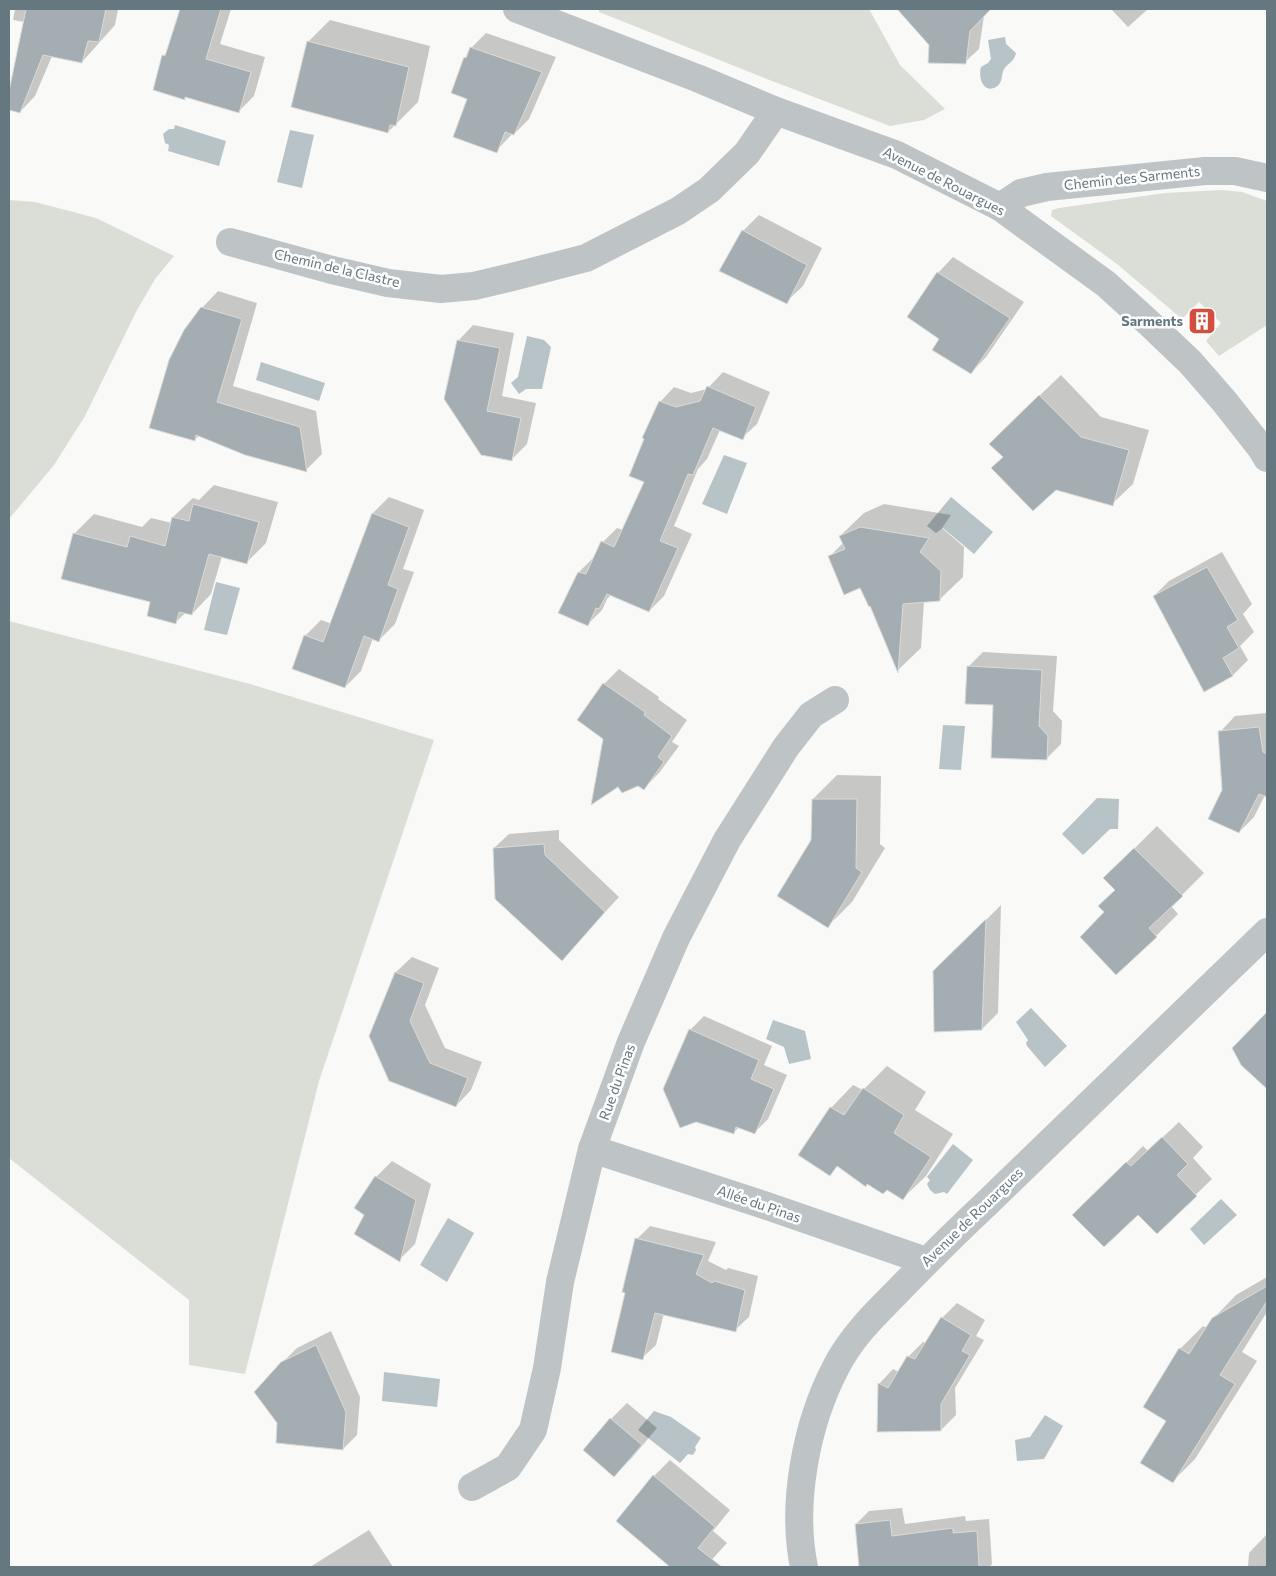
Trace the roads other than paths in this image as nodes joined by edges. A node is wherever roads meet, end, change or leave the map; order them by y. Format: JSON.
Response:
{"nodes":[{"id":1,"x":517,"y":9,"type":"edge"},
{"id":2,"x":776,"y":111,"type":"junction"},
{"id":3,"x":1267,"y":178,"type":"edge"},
{"id":4,"x":1000,"y":207,"type":"junction"},
{"id":5,"x":230,"y":242,"type":"dead end"},
{"id":6,"x":1267,"y":458,"type":"edge"},
{"id":7,"x":835,"y":700,"type":"dead end"},
{"id":8,"x":1267,"y":932,"type":"edge"},
{"id":9,"x":592,"y":1149,"type":"junction"},
{"id":10,"x":926,"y":1261,"type":"junction"},
{"id":11,"x":472,"y":1487,"type":"dead end"},
{"id":12,"x":804,"y":1567,"type":"edge"}],
"edges":[{"from":1,"to":2,"type":"street","name":"Avenue de Rouargues"},
{"from":2,"to":4,"type":"street","name":"Avenue de Rouargues"},
{"from":2,"to":5,"type":"street","name":"Chemin de la Clastre"},
{"from":3,"to":4,"type":"street","name":"Chemin des Sarments"},
{"from":4,"to":6,"type":"street","name":"Avenue de Rouargues"},
{"from":7,"to":9,"type":"street","name":"Rue du Pinas"},
{"from":8,"to":10,"type":"street","name":"Avenue de Rouargues"},
{"from":9,"to":10,"type":"street","name":"Allée du Pinas"},
{"from":9,"to":11,"type":"street","name":"Rue du Pinas"},
{"from":10,"to":12,"type":"street","name":"Avenue de Rouargues"}]}
